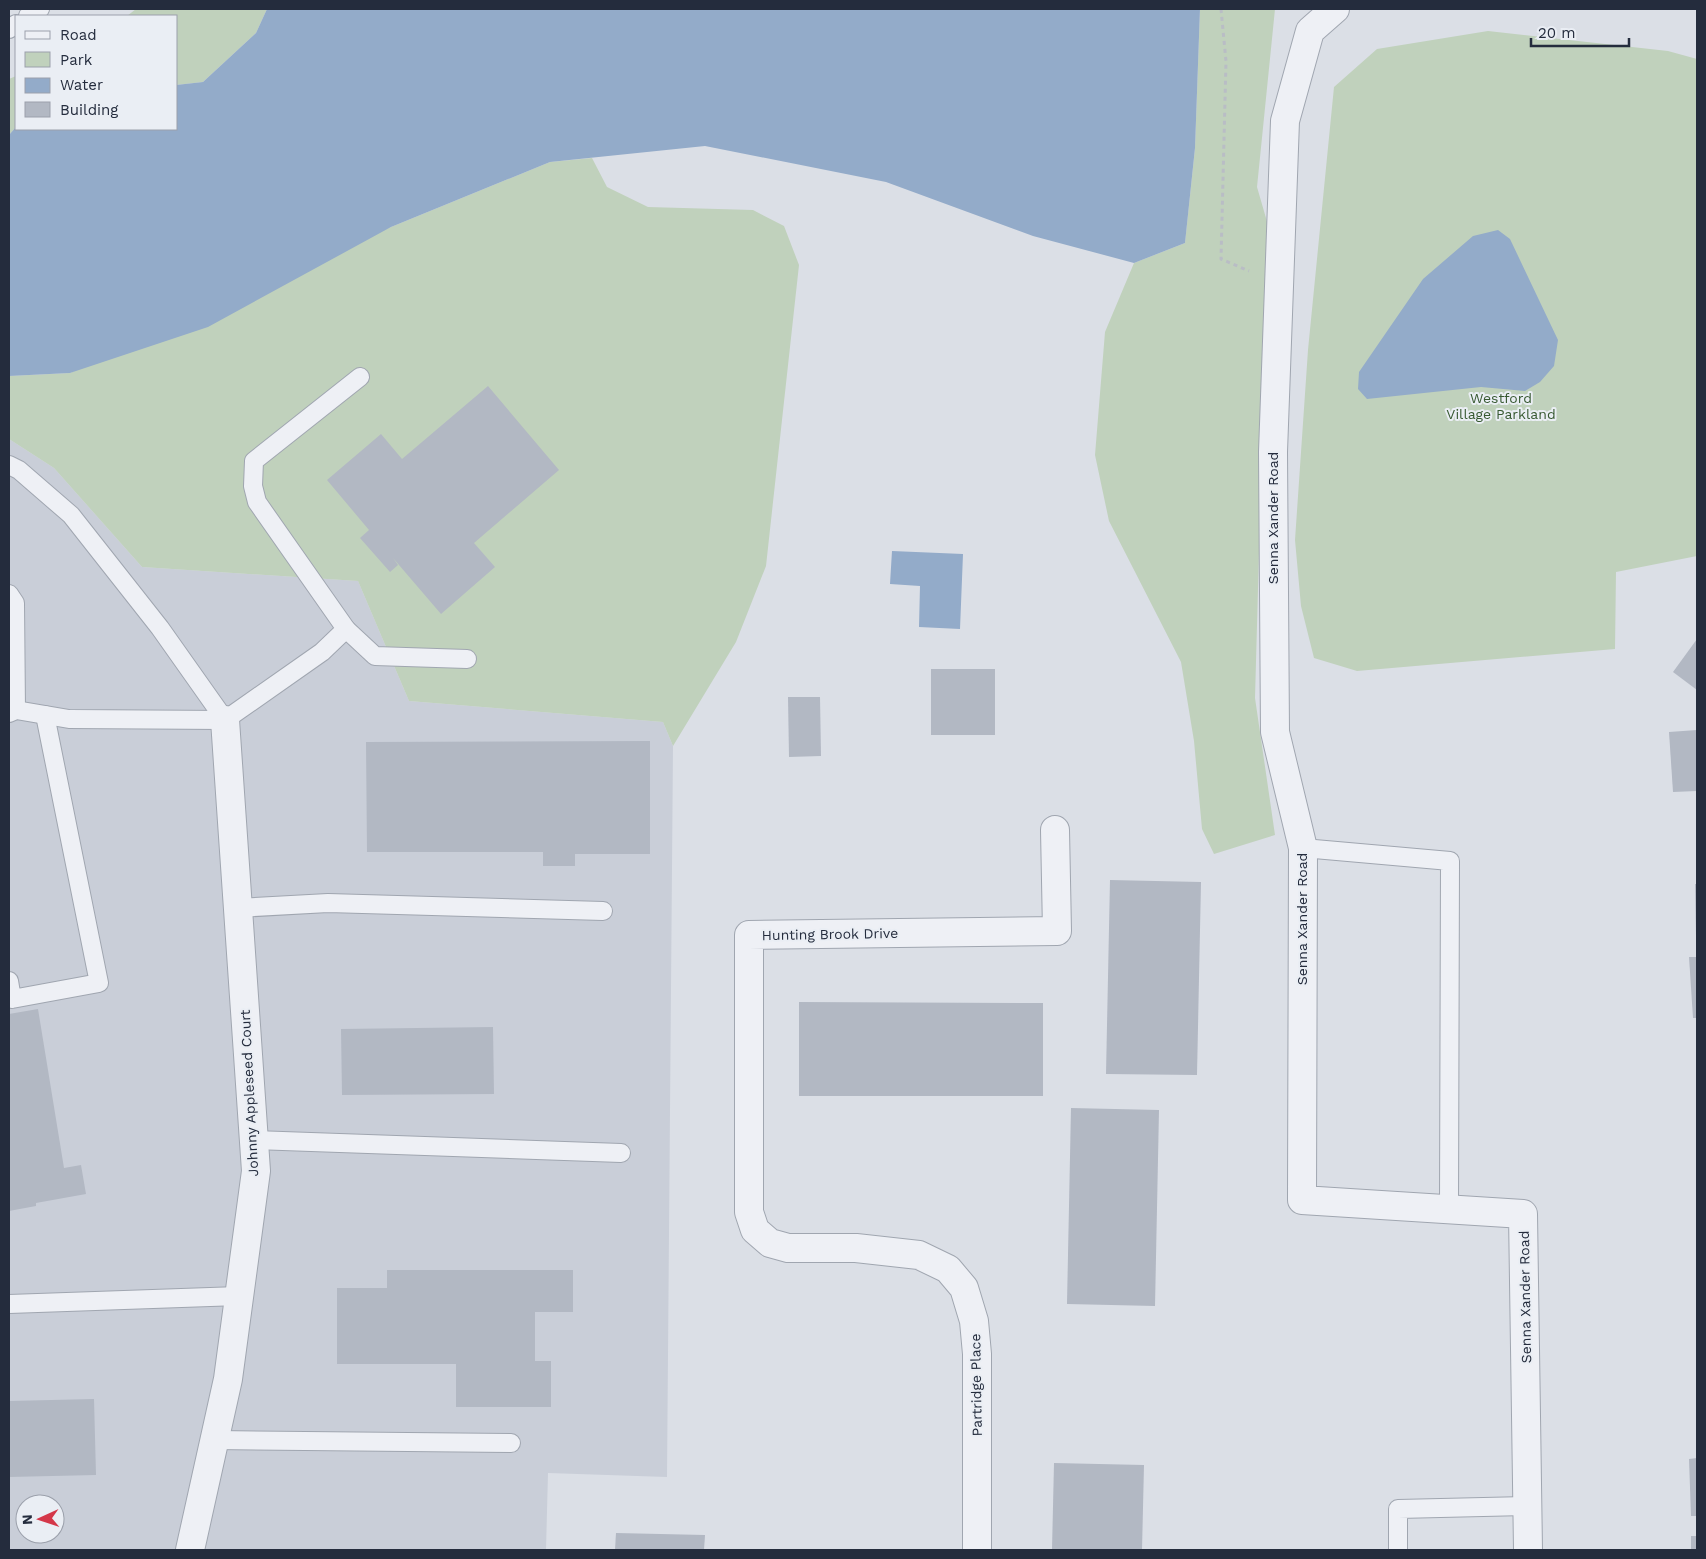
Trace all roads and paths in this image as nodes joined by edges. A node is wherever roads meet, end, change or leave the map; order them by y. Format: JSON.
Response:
{"nodes":[{"id":1,"x":1221,"y":9,"type":"edge"},
{"id":2,"x":1335,"y":9,"type":"edge"},
{"id":3,"x":1278,"y":284,"type":"junction"},
{"id":4,"x":360,"y":377,"type":"dead end"},
{"id":5,"x":9,"y":465,"type":"edge"},
{"id":6,"x":9,"y":594,"type":"edge"},
{"id":7,"x":346,"y":629,"type":"junction"},
{"id":8,"x":467,"y":659,"type":"dead end"},
{"id":9,"x":12,"y":712,"type":"edge"},
{"id":10,"x":45,"y":715,"type":"junction"},
{"id":11,"x":225,"y":720,"type":"junction"},
{"id":12,"x":1055,"y":830,"type":"dead end"},
{"id":13,"x":1303,"y":848,"type":"junction"},
{"id":14,"x":238,"y":908,"type":"junction"},
{"id":15,"x":603,"y":911,"type":"dead end"},
{"id":16,"x":9,"y":980,"type":"edge"},
{"id":17,"x":254,"y":1140,"type":"junction"},
{"id":18,"x":621,"y":1153,"type":"dead end"},
{"id":19,"x":1449,"y":1209,"type":"junction"},
{"id":20,"x":748,"y":1212,"type":"joint"},
{"id":21,"x":240,"y":1296,"type":"junction"},
{"id":22,"x":9,"y":1304,"type":"edge"},
{"id":23,"x":215,"y":1440,"type":"junction"},
{"id":24,"x":511,"y":1443,"type":"dead end"},
{"id":25,"x":1527,"y":1506,"type":"junction"},
{"id":26,"x":190,"y":1550,"type":"edge"},
{"id":27,"x":977,"y":1550,"type":"edge"},
{"id":28,"x":1398,"y":1550,"type":"edge"},
{"id":29,"x":1528,"y":1550,"type":"edge"}],
"edges":[{"from":1,"to":3,"type":"path"},
{"from":2,"to":3,"type":"street","name":"Senna Xander Road"},
{"from":3,"to":13,"type":"street","name":"Senna Xander Road"},
{"from":4,"to":7,"type":"lane"},
{"from":5,"to":11,"type":"lane"},
{"from":6,"to":9,"type":"lane"},
{"from":7,"to":8,"type":"lane"},
{"from":7,"to":11,"type":"lane"},
{"from":9,"to":10,"type":"lane"},
{"from":10,"to":11,"type":"lane"},
{"from":10,"to":16,"type":"lane"},
{"from":11,"to":14,"type":"street","name":"Johnny Appleseed Court"},
{"from":12,"to":20,"type":"street","name":"Hunting Brook Drive"},
{"from":13,"to":19,"type":"lane"},
{"from":13,"to":19,"type":"street","name":"Senna Xander Road"},
{"from":14,"to":15,"type":"lane"},
{"from":14,"to":17,"type":"street","name":"Johnny Appleseed Court"},
{"from":17,"to":18,"type":"lane"},
{"from":17,"to":21,"type":"street","name":"Johnny Appleseed Court"},
{"from":19,"to":25,"type":"street","name":"Senna Xander Road"},
{"from":20,"to":27,"type":"street","name":"Partridge Place"},
{"from":21,"to":22,"type":"lane"},
{"from":21,"to":23,"type":"street","name":"Johnny Appleseed Court"},
{"from":23,"to":24,"type":"lane"},
{"from":23,"to":26,"type":"street","name":"Johnny Appleseed Court"},
{"from":25,"to":28,"type":"lane"},
{"from":25,"to":29,"type":"street","name":"Senna Xander Road"}]}
